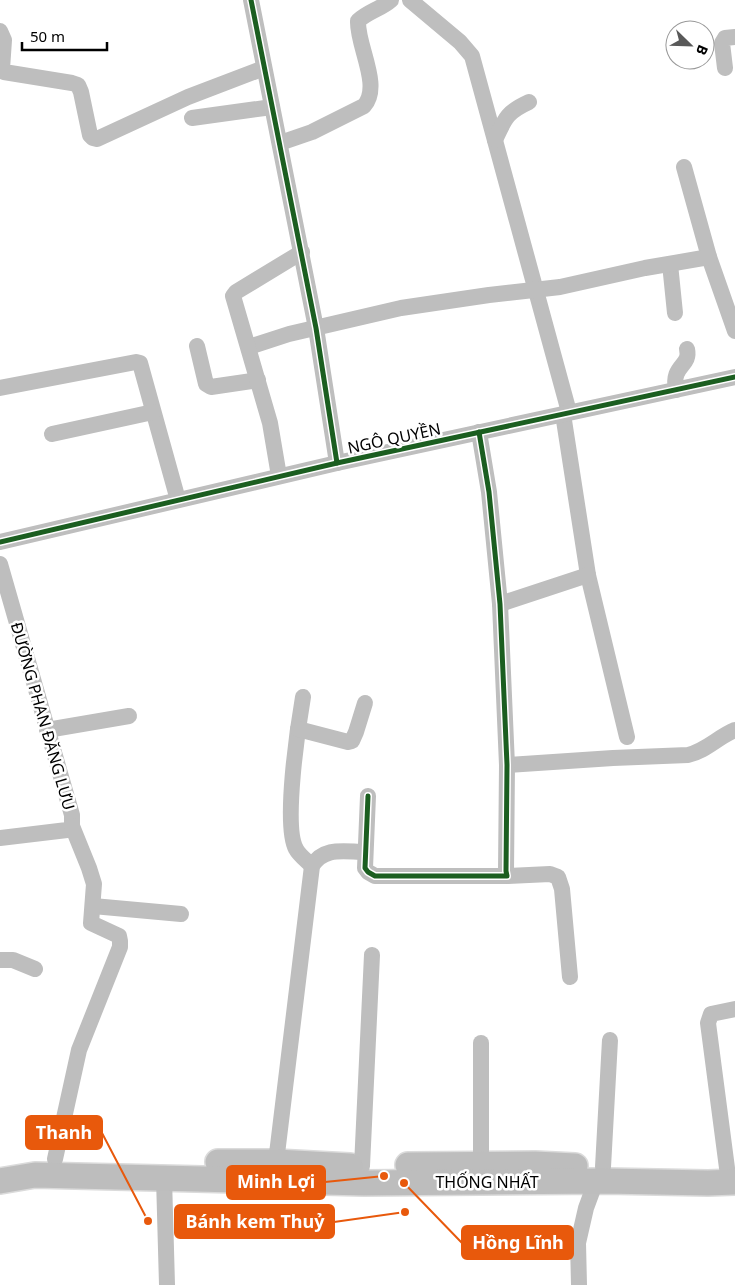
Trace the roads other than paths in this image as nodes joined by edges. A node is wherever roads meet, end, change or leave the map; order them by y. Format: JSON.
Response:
{"nodes":[{"id":1,"x":251,"y":0,"type":"edge"},
{"id":2,"x":390,"y":0,"type":"edge"},
{"id":3,"x":410,"y":0,"type":"edge"},
{"id":4,"x":0,"y":31,"type":"edge"},
{"id":5,"x":735,"y":37,"type":"edge"},
{"id":6,"x":264,"y":68,"type":"junction"},
{"id":7,"x":725,"y":68,"type":"dead end"},
{"id":8,"x":529,"y":102,"type":"dead end"},
{"id":9,"x":272,"y":107,"type":"junction"},
{"id":10,"x":192,"y":118,"type":"dead end"},
{"id":11,"x":495,"y":140,"type":"junction"},
{"id":12,"x":280,"y":143,"type":"junction"},
{"id":13,"x":684,"y":167,"type":"dead end"},
{"id":14,"x":302,"y":252,"type":"junction"},
{"id":15,"x":709,"y":257,"type":"junction"},
{"id":16,"x":670,"y":264,"type":"junction"},
{"id":17,"x":535,"y":290,"type":"junction"},
{"id":18,"x":675,"y":313,"type":"dead end"},
{"id":19,"x":316,"y":328,"type":"junction"},
{"id":20,"x":735,"y":330,"type":"edge"},
{"id":21,"x":197,"y":346,"type":"dead end"},
{"id":22,"x":249,"y":346,"type":"junction"},
{"id":23,"x":687,"y":349,"type":"dead end"},
{"id":24,"x":735,"y":377,"type":"edge"},
{"id":25,"x":258,"y":380,"type":"junction"},
{"id":26,"x":0,"y":388,"type":"edge"},
{"id":27,"x":676,"y":390,"type":"junction"},
{"id":28,"x":153,"y":412,"type":"junction"},
{"id":29,"x":566,"y":413,"type":"junction"},
{"id":30,"x":479,"y":432,"type":"junction"},
{"id":31,"x":52,"y":434,"type":"dead end"},
{"id":32,"x":337,"y":463,"type":"junction"},
{"id":33,"x":278,"y":476,"type":"junction"},
{"id":34,"x":178,"y":500,"type":"junction"},
{"id":35,"x":0,"y":542,"type":"edge"},
{"id":36,"x":0,"y":564,"type":"edge"},
{"id":37,"x":588,"y":575,"type":"junction"},
{"id":38,"x":500,"y":604,"type":"junction"},
{"id":39,"x":303,"y":696,"type":"dead end"},
{"id":40,"x":365,"y":703,"type":"dead end"},
{"id":41,"x":129,"y":716,"type":"dead end"},
{"id":42,"x":298,"y":729,"type":"junction"},
{"id":43,"x":47,"y":730,"type":"junction"},
{"id":44,"x":735,"y":730,"type":"edge"},
{"id":45,"x":627,"y":737,"type":"dead end"},
{"id":46,"x":507,"y":764,"type":"junction"},
{"id":47,"x":368,"y":796,"type":"dead end"},
{"id":48,"x":72,"y":826,"type":"junction"},
{"id":49,"x":0,"y":838,"type":"edge"},
{"id":50,"x":365,"y":852,"type":"junction"},
{"id":51,"x":312,"y":866,"type":"junction"},
{"id":52,"x":507,"y":876,"type":"junction"},
{"id":53,"x":92,"y":906,"type":"junction"},
{"id":54,"x":181,"y":914,"type":"dead end"},
{"id":55,"x":372,"y":955,"type":"dead end"},
{"id":56,"x":0,"y":960,"type":"edge"},
{"id":57,"x":35,"y":969,"type":"dead end"},
{"id":58,"x":570,"y":977,"type":"dead end"},
{"id":59,"x":735,"y":1009,"type":"edge"},
{"id":60,"x":610,"y":1040,"type":"dead end"},
{"id":61,"x":481,"y":1043,"type":"dead end"},
{"id":62,"x":55,"y":1159,"type":"junction"},
{"id":63,"x":276,"y":1162,"type":"junction"},
{"id":64,"x":482,"y":1164,"type":"junction"},
{"id":65,"x":0,"y":1166,"type":"edge"},
{"id":66,"x":362,"y":1166,"type":"junction"},
{"id":67,"x":235,"y":1171,"type":"junction"},
{"id":68,"x":732,"y":1172,"type":"edge"},
{"id":69,"x":590,"y":1174,"type":"junction"},
{"id":70,"x":164,"y":1178,"type":"junction"},
{"id":71,"x":0,"y":1181,"type":"edge"},
{"id":72,"x":167,"y":1285,"type":"edge"},
{"id":73,"x":579,"y":1285,"type":"edge"}],
"edges":[{"from":1,"to":6,"type":"street"},
{"from":2,"to":12,"type":"street"},
{"from":3,"to":11,"type":"street"},
{"from":4,"to":6,"type":"street"},
{"from":5,"to":7,"type":"street"},
{"from":6,"to":9,"type":"street"},
{"from":8,"to":11,"type":"street"},
{"from":9,"to":10,"type":"street"},
{"from":9,"to":12,"type":"street"},
{"from":11,"to":17,"type":"street"},
{"from":12,"to":14,"type":"street"},
{"from":13,"to":15,"type":"street"},
{"from":14,"to":19,"type":"street"},
{"from":14,"to":22,"type":"street"},
{"from":15,"to":16,"type":"street"},
{"from":15,"to":20,"type":"street"},
{"from":16,"to":17,"type":"street"},
{"from":16,"to":18,"type":"street"},
{"from":17,"to":19,"type":"street"},
{"from":17,"to":29,"type":"street"},
{"from":19,"to":22,"type":"street"},
{"from":19,"to":32,"type":"street"},
{"from":21,"to":25,"type":"street"},
{"from":22,"to":25,"type":"street"},
{"from":23,"to":27,"type":"street"},
{"from":24,"to":27,"type":"street","name":"NGÔ QUYỀN"},
{"from":25,"to":33,"type":"street"},
{"from":26,"to":28,"type":"street"},
{"from":27,"to":29,"type":"street","name":"NGÔ QUYỀN"},
{"from":28,"to":31,"type":"street"},
{"from":28,"to":34,"type":"street"},
{"from":29,"to":30,"type":"street","name":"NGÔ QUYỀN"},
{"from":29,"to":37,"type":"street"},
{"from":30,"to":32,"type":"street","name":"NGÔ QUYỀN"},
{"from":30,"to":38,"type":"street"},
{"from":32,"to":33,"type":"street","name":"NGÔ QUYỀN"},
{"from":33,"to":34,"type":"street","name":"NGÔ QUYỀN"},
{"from":34,"to":35,"type":"street","name":"NGÔ QUYỀN"},
{"from":36,"to":43,"type":"street","name":"ĐƯỜNG PHAN ĐĂNG LƯU"},
{"from":37,"to":38,"type":"street"},
{"from":37,"to":45,"type":"street"},
{"from":38,"to":46,"type":"street"},
{"from":39,"to":42,"type":"street"},
{"from":40,"to":42,"type":"street"},
{"from":41,"to":43,"type":"street"},
{"from":42,"to":51,"type":"street"},
{"from":43,"to":48,"type":"street","name":"ĐƯỜNG PHAN ĐĂNG LƯU"},
{"from":44,"to":46,"type":"street"},
{"from":46,"to":52,"type":"street"},
{"from":47,"to":50,"type":"street"},
{"from":48,"to":49,"type":"street","name":"ĐƯỜNG PHAN ĐĂNG LƯU"},
{"from":48,"to":53,"type":"street"},
{"from":50,"to":51,"type":"street"},
{"from":50,"to":52,"type":"street"},
{"from":51,"to":63,"type":"street"},
{"from":52,"to":58,"type":"street"},
{"from":53,"to":54,"type":"street"},
{"from":53,"to":62,"type":"street"},
{"from":55,"to":66,"type":"street"},
{"from":56,"to":57,"type":"street"},
{"from":59,"to":68,"type":"street"},
{"from":60,"to":69,"type":"street"},
{"from":61,"to":64,"type":"street"},
{"from":62,"to":65,"type":"highway","name":"THỐNG NHẤT"},
{"from":62,"to":67,"type":"highway","name":"THỐNG NHẤT"},
{"from":63,"to":66,"type":"highway","name":"THỐNG NHẤT"},
{"from":63,"to":67,"type":"highway","name":"THỐNG NHẤT"},
{"from":64,"to":66,"type":"highway","name":"THỐNG NHẤT"},
{"from":64,"to":69,"type":"highway","name":"THỐNG NHẤT"},
{"from":67,"to":69,"type":"highway","name":"THỐNG NHẤT"},
{"from":67,"to":70,"type":"highway","name":"THỐNG NHẤT"},
{"from":68,"to":69,"type":"highway","name":"THỐNG NHẤT"},
{"from":69,"to":73,"type":"street"},
{"from":70,"to":71,"type":"highway","name":"THỐNG NHẤT"},
{"from":70,"to":72,"type":"street"}]}
